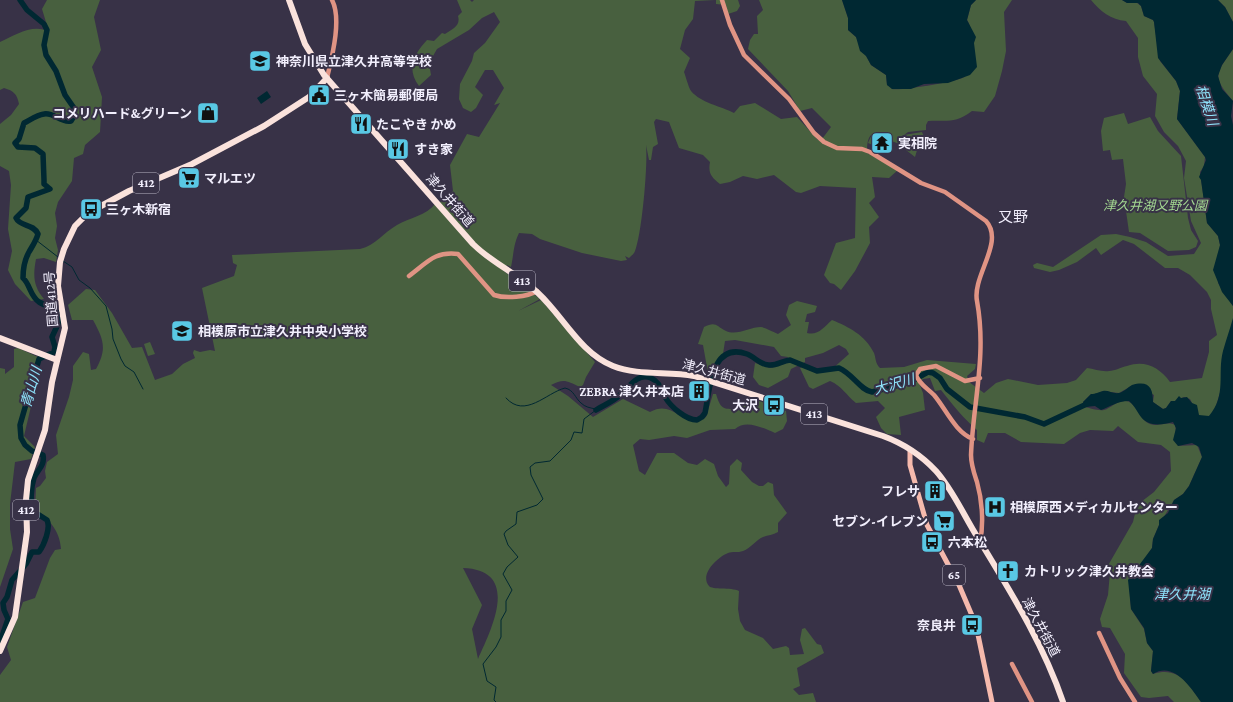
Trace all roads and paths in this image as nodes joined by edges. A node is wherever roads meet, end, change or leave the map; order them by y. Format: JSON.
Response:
{"nodes":[{"id":1,"x":289,"y":0,"type":"edge"},
{"id":2,"x":332,"y":0,"type":"edge"},
{"id":3,"x":722,"y":0,"type":"edge"},
{"id":4,"x":327,"y":78,"type":"junction"},
{"id":5,"x":409,"y":276,"type":"dead end"},
{"id":6,"x":537,"y":292,"type":"junction"},
{"id":7,"x":0,"y":338,"type":"edge"},
{"id":8,"x":57,"y":360,"type":"junction"},
{"id":9,"x":980,"y":379,"type":"junction"},
{"id":10,"x":973,"y":439,"type":"junction"},
{"id":11,"x":910,"y":450,"type":"junction"},
{"id":12,"x":980,"y":542,"type":"junction"},
{"id":13,"x":1099,"y":634,"type":"dead end"},
{"id":14,"x":0,"y":651,"type":"edge"},
{"id":15,"x":1012,"y":664,"type":"dead end"},
{"id":16,"x":992,"y":702,"type":"edge"},
{"id":17,"x":1032,"y":702,"type":"edge"},
{"id":18,"x":1064,"y":702,"type":"edge"},
{"id":19,"x":1135,"y":702,"type":"edge"}],
"edges":[{"from":1,"to":4,"type":"highway"},
{"from":2,"to":4,"type":"street"},
{"from":3,"to":9,"type":"street"},
{"from":4,"to":6,"type":"highway","name":"津久井街道","number":"413"},
{"from":4,"to":8,"type":"highway","name":"国道412号","number":"412"},
{"from":5,"to":6,"type":"street"},
{"from":6,"to":11,"type":"highway","name":"津久井街道","number":"413"},
{"from":7,"to":8,"type":"highway"},
{"from":8,"to":14,"type":"highway","name":"国道412号","number":"412"},
{"from":9,"to":10,"type":"street"},
{"from":9,"to":10,"type":"street"},
{"from":10,"to":12,"type":"street"},
{"from":11,"to":12,"type":"highway","name":"津久井街道","number":"413"},
{"from":11,"to":16,"type":"main road","number":"65"},
{"from":12,"to":18,"type":"highway","name":"津久井街道","number":"413"},
{"from":13,"to":19,"type":"street"},
{"from":15,"to":17,"type":"street"}]}
